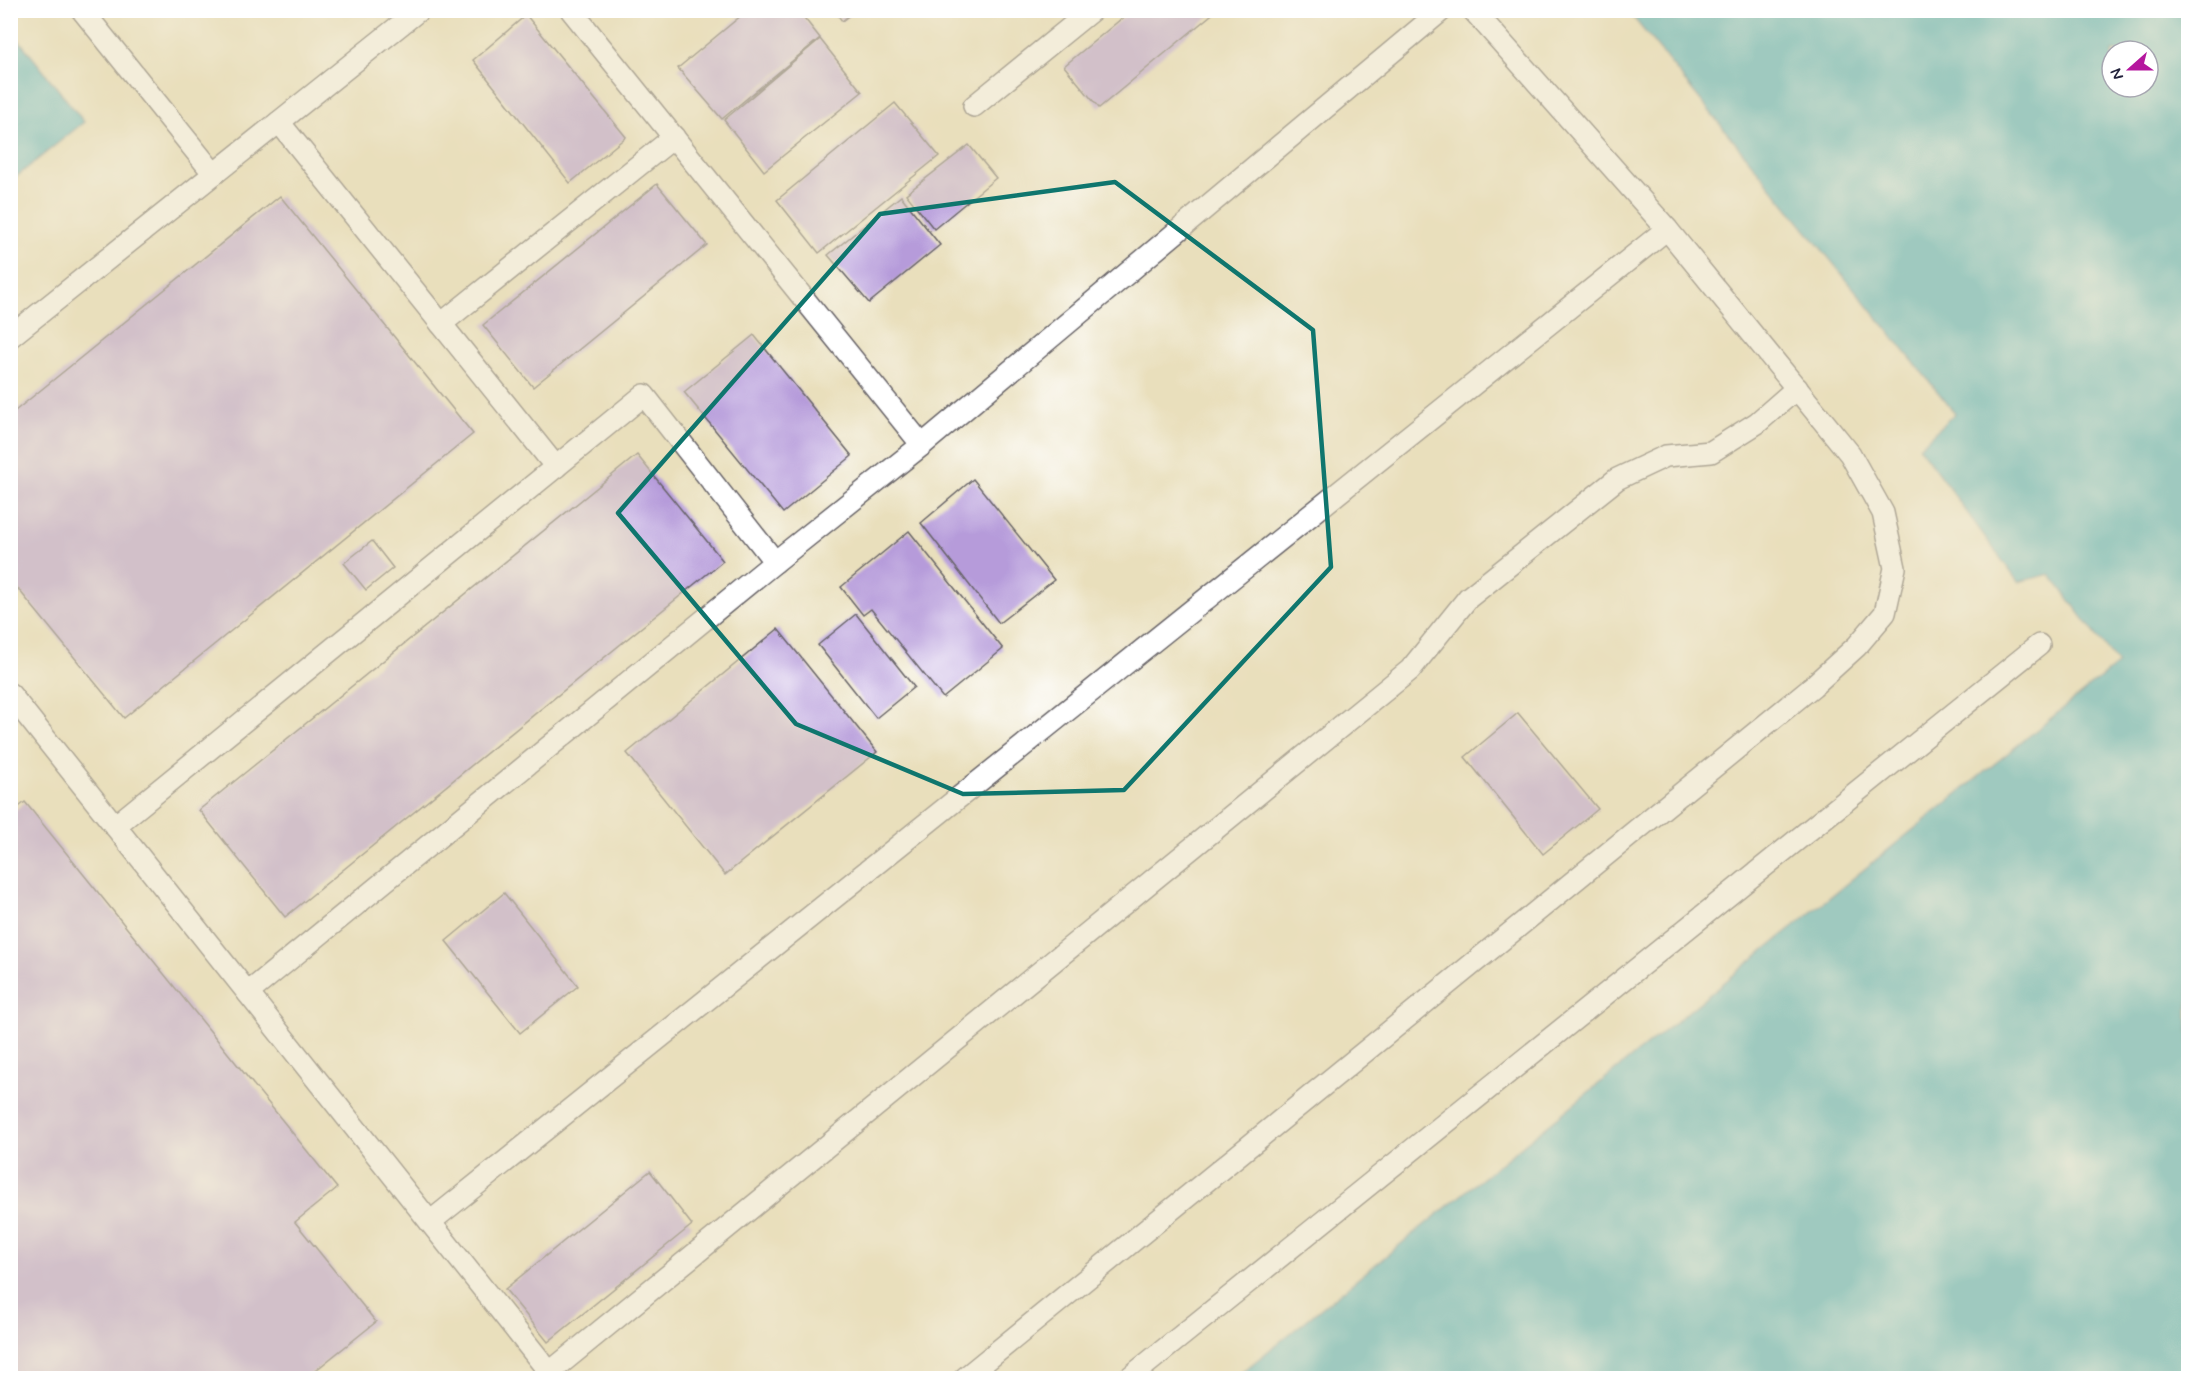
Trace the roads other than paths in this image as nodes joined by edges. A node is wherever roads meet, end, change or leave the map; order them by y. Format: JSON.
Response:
{"nodes":[{"id":1,"x":82,"y":10,"type":"edge"},
{"id":2,"x":419,"y":10,"type":"edge"},
{"id":3,"x":571,"y":10,"type":"edge"},
{"id":4,"x":1092,"y":10,"type":"edge"},
{"id":5,"x":1442,"y":10,"type":"edge"},
{"id":6,"x":1473,"y":10,"type":"edge"},
{"id":7,"x":975,"y":106,"type":"dead end"},
{"id":8,"x":279,"y":122,"type":"junction"},
{"id":9,"x":674,"y":137,"type":"junction"},
{"id":10,"x":214,"y":174,"type":"junction"},
{"id":11,"x":1667,"y":229,"type":"junction"},
{"id":12,"x":441,"y":324,"type":"junction"},
{"id":13,"x":10,"y":337,"type":"edge"},
{"id":14,"x":1797,"y":388,"type":"junction"},
{"id":15,"x":922,"y":446,"type":"junction"},
{"id":16,"x":556,"y":467,"type":"junction"},
{"id":17,"x":776,"y":562,"type":"junction"},
{"id":18,"x":2039,"y":645,"type":"dead end"},
{"id":19,"x":10,"y":694,"type":"edge"},
{"id":20,"x":115,"y":826,"type":"junction"},
{"id":21,"x":248,"y":993,"type":"junction"},
{"id":22,"x":430,"y":1222,"type":"junction"},
{"id":23,"x":552,"y":1376,"type":"edge"},
{"id":24,"x":965,"y":1378,"type":"edge"},
{"id":25,"x":1129,"y":1378,"type":"edge"}],
"edges":[{"from":1,"to":10,"type":"lane"},
{"from":2,"to":8,"type":"lane"},
{"from":3,"to":9,"type":"lane"},
{"from":4,"to":7,"type":"lane"},
{"from":5,"to":15,"type":"lane"},
{"from":6,"to":11,"type":"lane"},
{"from":8,"to":10,"type":"lane"},
{"from":8,"to":12,"type":"lane"},
{"from":9,"to":12,"type":"lane"},
{"from":9,"to":15,"type":"lane"},
{"from":10,"to":13,"type":"lane"},
{"from":11,"to":14,"type":"lane"},
{"from":11,"to":22,"type":"lane"},
{"from":12,"to":16,"type":"lane"},
{"from":14,"to":23,"type":"lane"},
{"from":14,"to":24,"type":"lane"},
{"from":15,"to":17,"type":"lane"},
{"from":16,"to":17,"type":"lane"},
{"from":16,"to":20,"type":"lane"},
{"from":17,"to":21,"type":"lane"},
{"from":18,"to":25,"type":"lane"},
{"from":19,"to":20,"type":"lane"},
{"from":20,"to":21,"type":"lane"},
{"from":21,"to":22,"type":"lane"},
{"from":22,"to":23,"type":"lane"}]}
